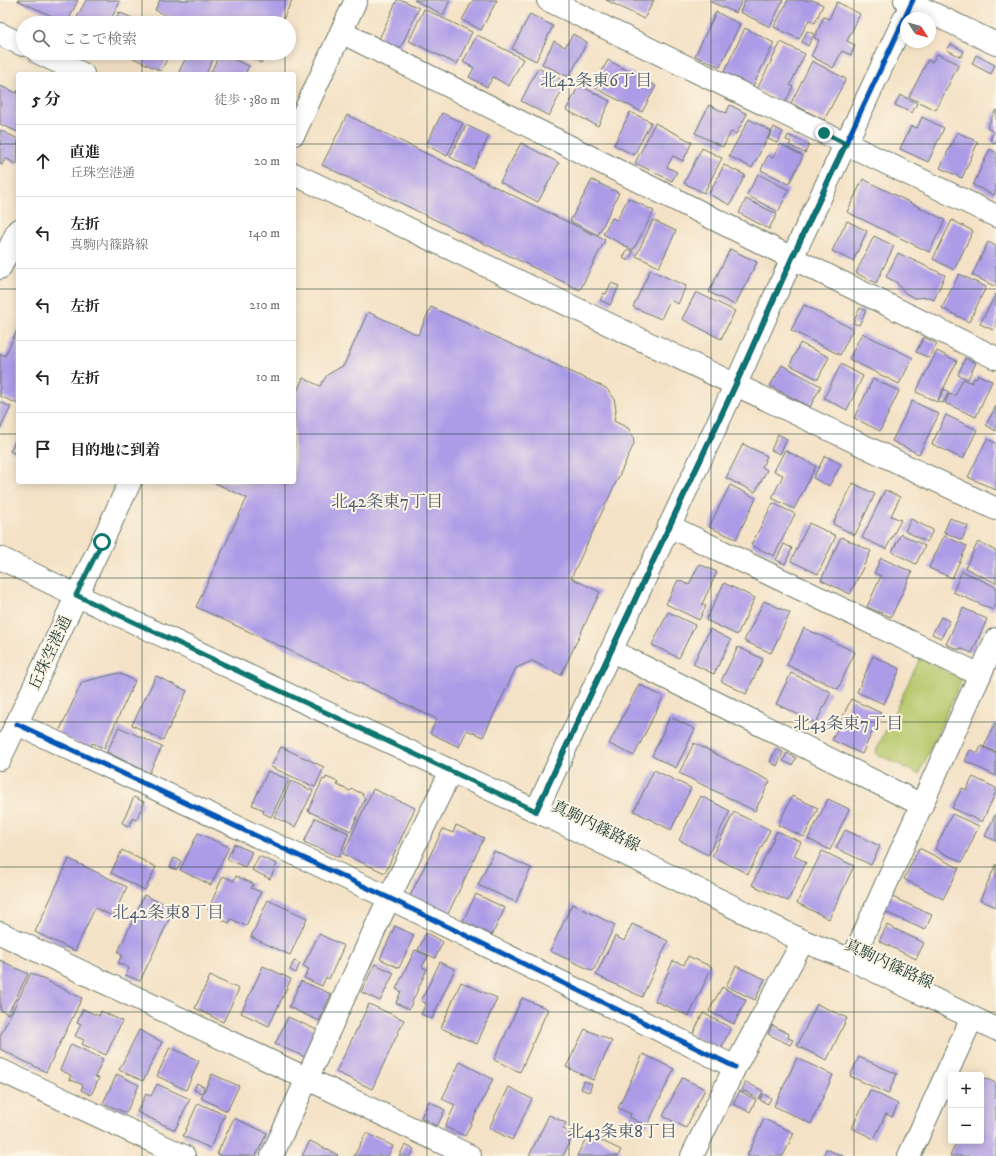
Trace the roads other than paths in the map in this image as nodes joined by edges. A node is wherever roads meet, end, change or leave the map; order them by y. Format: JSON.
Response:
{"nodes":[{"id":1,"x":356,"y":0,"type":"edge"},
{"id":2,"x":548,"y":0,"type":"edge"},
{"id":3,"x":910,"y":1,"type":"edge"},
{"id":4,"x":341,"y":32,"type":"junction"},
{"id":5,"x":0,"y":34,"type":"edge"},
{"id":6,"x":16,"y":42,"type":"edge"},
{"id":7,"x":996,"y":44,"type":"edge"},
{"id":8,"x":54,"y":60,"type":"edge"},
{"id":9,"x":79,"y":72,"type":"edge"},
{"id":10,"x":296,"y":130,"type":"edge"},
{"id":11,"x":846,"y":144,"type":"junction"},
{"id":12,"x":296,"y":175,"type":"edge"},
{"id":13,"x":996,"y":216,"type":"edge"},
{"id":14,"x":16,"y":234,"type":"edge"},
{"id":15,"x":792,"y":258,"type":"junction"},
{"id":16,"x":0,"y":268,"type":"edge"},
{"id":17,"x":996,"y":358,"type":"edge"},
{"id":18,"x":735,"y":386,"type":"junction"},
{"id":19,"x":129,"y":484,"type":"edge"},
{"id":20,"x":996,"y":509,"type":"edge"},
{"id":21,"x":669,"y":526,"type":"junction"},
{"id":22,"x":0,"y":558,"type":"edge"},
{"id":23,"x":76,"y":595,"type":"junction"},
{"id":24,"x":996,"y":639,"type":"edge"},
{"id":25,"x":612,"y":650,"type":"junction"},
{"id":26,"x":980,"y":675,"type":"junction"},
{"id":27,"x":17,"y":724,"type":"junction"},
{"id":28,"x":0,"y":759,"type":"edge"},
{"id":29,"x":451,"y":771,"type":"junction"},
{"id":30,"x":922,"y":805,"type":"junction"},
{"id":31,"x":536,"y":811,"type":"junction"},
{"id":32,"x":389,"y":898,"type":"junction"},
{"id":33,"x":0,"y":933,"type":"edge"},
{"id":34,"x":803,"y":941,"type":"junction"},
{"id":35,"x":852,"y":960,"type":"junction"},
{"id":36,"x":989,"y":1022,"type":"edge"},
{"id":37,"x":735,"y":1066,"type":"junction"},
{"id":38,"x":0,"y":1070,"type":"edge"},
{"id":39,"x":308,"y":1079,"type":"junction"},
{"id":40,"x":184,"y":1156,"type":"edge"},
{"id":41,"x":272,"y":1156,"type":"edge"},
{"id":42,"x":470,"y":1156,"type":"edge"},
{"id":43,"x":692,"y":1156,"type":"edge"},
{"id":44,"x":909,"y":1156,"type":"edge"}],
"edges":[{"from":1,"to":4,"type":"street"},
{"from":2,"to":11,"type":"street"},
{"from":3,"to":7,"type":"street"},
{"from":3,"to":11,"type":"street"},
{"from":4,"to":10,"type":"street"},
{"from":4,"to":15,"type":"street"},
{"from":5,"to":6,"type":"street"},
{"from":8,"to":9,"type":"street"},
{"from":11,"to":13,"type":"street"},
{"from":11,"to":15,"type":"street"},
{"from":12,"to":18,"type":"street"},
{"from":14,"to":16,"type":"street"},
{"from":15,"to":17,"type":"street"},
{"from":15,"to":18,"type":"street"},
{"from":18,"to":20,"type":"street"},
{"from":18,"to":21,"type":"street"},
{"from":19,"to":23,"type":"street","name":"丘珠空港通"},
{"from":21,"to":25,"type":"street"},
{"from":21,"to":26,"type":"street"},
{"from":22,"to":23,"type":"street","name":"真駒内篠路線"},
{"from":23,"to":27,"type":"street","name":"丘珠空港通"},
{"from":23,"to":29,"type":"street","name":"真駒内篠路線"},
{"from":24,"to":26,"type":"street"},
{"from":25,"to":30,"type":"street"},
{"from":25,"to":31,"type":"street"},
{"from":26,"to":30,"type":"street"},
{"from":27,"to":28,"type":"street","name":"丘珠空港通"},
{"from":27,"to":32,"type":"street"},
{"from":29,"to":31,"type":"street","name":"真駒内篠路線"},
{"from":29,"to":32,"type":"street"},
{"from":30,"to":35,"type":"street"},
{"from":31,"to":34,"type":"street","name":"真駒内篠路線"},
{"from":32,"to":37,"type":"street"},
{"from":32,"to":39,"type":"street"},
{"from":33,"to":39,"type":"street"},
{"from":34,"to":35,"type":"street","name":"真駒内篠路線"},
{"from":34,"to":37,"type":"street"},
{"from":35,"to":36,"type":"street","name":"真駒内篠路線"},
{"from":36,"to":44,"type":"street"},
{"from":37,"to":43,"type":"street"},
{"from":38,"to":40,"type":"street"},
{"from":39,"to":41,"type":"street"},
{"from":39,"to":42,"type":"street"}]}
